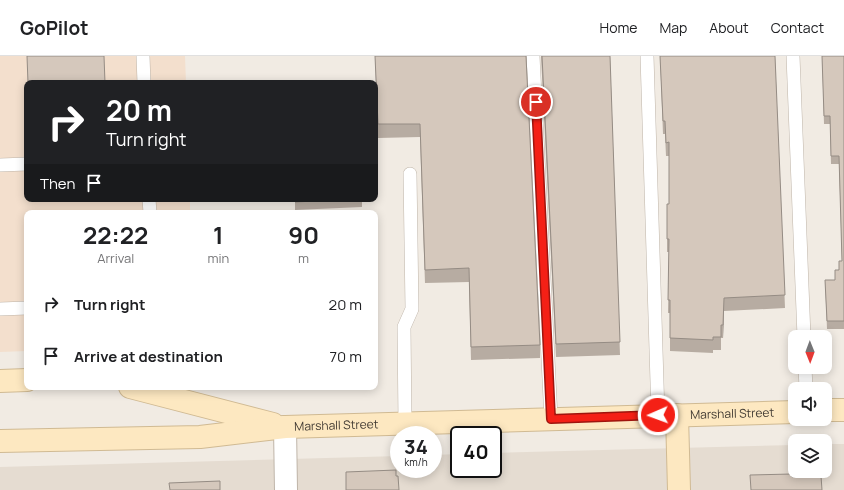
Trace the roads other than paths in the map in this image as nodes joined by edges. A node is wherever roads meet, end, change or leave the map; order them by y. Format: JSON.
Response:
{"nodes":[{"id":1,"x":142,"y":56,"type":"edge"},
{"id":2,"x":533,"y":56,"type":"edge"},
{"id":3,"x":647,"y":56,"type":"edge"},
{"id":4,"x":793,"y":56,"type":"edge"},
{"id":5,"x":144,"y":80,"type":"edge"},
{"id":6,"x":24,"y":164,"type":"edge"},
{"id":7,"x":0,"y":165,"type":"edge"},
{"id":8,"x":410,"y":174,"type":"dead end"},
{"id":9,"x":24,"y":308,"type":"edge"},
{"id":10,"x":0,"y":309,"type":"edge"},
{"id":11,"x":804,"y":330,"type":"edge"},
{"id":12,"x":24,"y":380,"type":"edge"},
{"id":13,"x":0,"y":381,"type":"edge"},
{"id":14,"x":142,"y":390,"type":"edge"},
{"id":15,"x":832,"y":410,"type":"edge"},
{"id":16,"x":844,"y":410,"type":"edge"},
{"id":17,"x":788,"y":412,"type":"edge"},
{"id":18,"x":668,"y":415,"type":"junction"},
{"id":19,"x":551,"y":419,"type":"junction"},
{"id":20,"x":405,"y":423,"type":"junction"},
{"id":21,"x":285,"y":427,"type":"junction"},
{"id":22,"x":0,"y":441,"type":"edge"},
{"id":23,"x":286,"y":490,"type":"edge"},
{"id":24,"x":679,"y":490,"type":"edge"}],
"edges":[{"from":1,"to":5,"type":"lane"},
{"from":2,"to":19,"type":"lane"},
{"from":3,"to":18,"type":"lane"},
{"from":4,"to":11,"type":"lane"},
{"from":6,"to":7,"type":"lane"},
{"from":8,"to":20,"type":"lane"},
{"from":9,"to":10,"type":"lane"},
{"from":12,"to":13,"type":"street"},
{"from":14,"to":21,"type":"street","name":"Marshall Street"},
{"from":15,"to":16,"type":"street"},
{"from":17,"to":18,"type":"street","name":"Marshall Street"},
{"from":18,"to":19,"type":"street","name":"Marshall Street"},
{"from":18,"to":24,"type":"street"},
{"from":19,"to":20,"type":"street","name":"Marshall Street"},
{"from":20,"to":21,"type":"street","name":"Marshall Street"},
{"from":21,"to":22,"type":"street","name":"Marshall Street"},
{"from":21,"to":23,"type":"street"}]}
